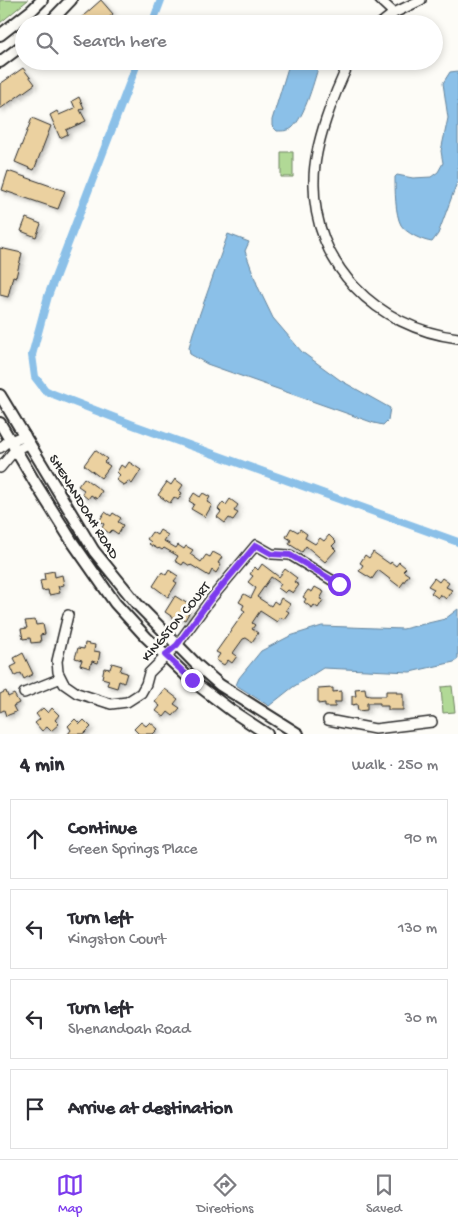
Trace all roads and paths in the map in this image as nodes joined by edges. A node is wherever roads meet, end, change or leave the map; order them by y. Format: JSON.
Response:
{"nodes":[{"id":1,"x":42,"y":0,"type":"edge"},
{"id":2,"x":71,"y":0,"type":"edge"},
{"id":3,"x":380,"y":0,"type":"edge"},
{"id":4,"x":421,"y":0,"type":"edge"},
{"id":5,"x":394,"y":13,"type":"junction"},
{"id":6,"x":25,"y":15,"type":"edge"},
{"id":7,"x":57,"y":15,"type":"edge"},
{"id":8,"x":391,"y":15,"type":"edge"},
{"id":9,"x":15,"y":23,"type":"edge"},
{"id":10,"x":0,"y":34,"type":"edge"},
{"id":11,"x":15,"y":51,"type":"edge"},
{"id":12,"x":0,"y":62,"type":"edge"},
{"id":13,"x":347,"y":70,"type":"edge"},
{"id":14,"x":458,"y":338,"type":"edge"},
{"id":15,"x":0,"y":395,"type":"edge"},
{"id":16,"x":0,"y":423,"type":"edge"},
{"id":17,"x":27,"y":439,"type":"junction"},
{"id":18,"x":13,"y":445,"type":"junction"},
{"id":19,"x":0,"y":448,"type":"edge"},
{"id":20,"x":0,"y":468,"type":"edge"},
{"id":21,"x":345,"y":588,"type":"dead end"},
{"id":22,"x":68,"y":615,"type":"dead end"},
{"id":23,"x":177,"y":645,"type":"junction"},
{"id":24,"x":165,"y":655,"type":"junction"},
{"id":25,"x":61,"y":678,"type":"junction"},
{"id":26,"x":24,"y":693,"type":"dead end"},
{"id":27,"x":328,"y":720,"type":"dead end"},
{"id":28,"x":432,"y":722,"type":"dead end"},
{"id":29,"x":374,"y":732,"type":"edge"},
{"id":30,"x":267,"y":734,"type":"edge"},
{"id":31,"x":298,"y":734,"type":"edge"}],
"edges":[{"from":1,"to":6,"type":"street"},
{"from":2,"to":7,"type":"street"},
{"from":3,"to":5,"type":"street"},
{"from":4,"to":5,"type":"street"},
{"from":5,"to":8,"type":"street"},
{"from":9,"to":10,"type":"street"},
{"from":11,"to":12,"type":"street"},
{"from":13,"to":14,"type":"street"},
{"from":15,"to":17,"type":"street","name":"SHENANDOAH ROAD"},
{"from":16,"to":18,"type":"street","name":"SHENANDOAH ROAD"},
{"from":17,"to":18,"type":"street"},
{"from":17,"to":23,"type":"street","name":"SHENANDOAH ROAD"},
{"from":18,"to":19,"type":"street"},
{"from":18,"to":20,"type":"street"},
{"from":18,"to":24,"type":"street","name":"SHENANDOAH ROAD"},
{"from":21,"to":23,"type":"street","name":"KINGSTON COURT"},
{"from":22,"to":25,"type":"street"},
{"from":23,"to":24,"type":"street","name":"KINGSTON COURT"},
{"from":23,"to":31,"type":"street","name":"SHENANDOAH ROAD"},
{"from":24,"to":25,"type":"street","name":"KINGSTON COURT"},
{"from":24,"to":30,"type":"street","name":"SHENANDOAH ROAD"},
{"from":25,"to":26,"type":"street"},
{"from":27,"to":29,"type":"street"},
{"from":28,"to":29,"type":"street"}]}
